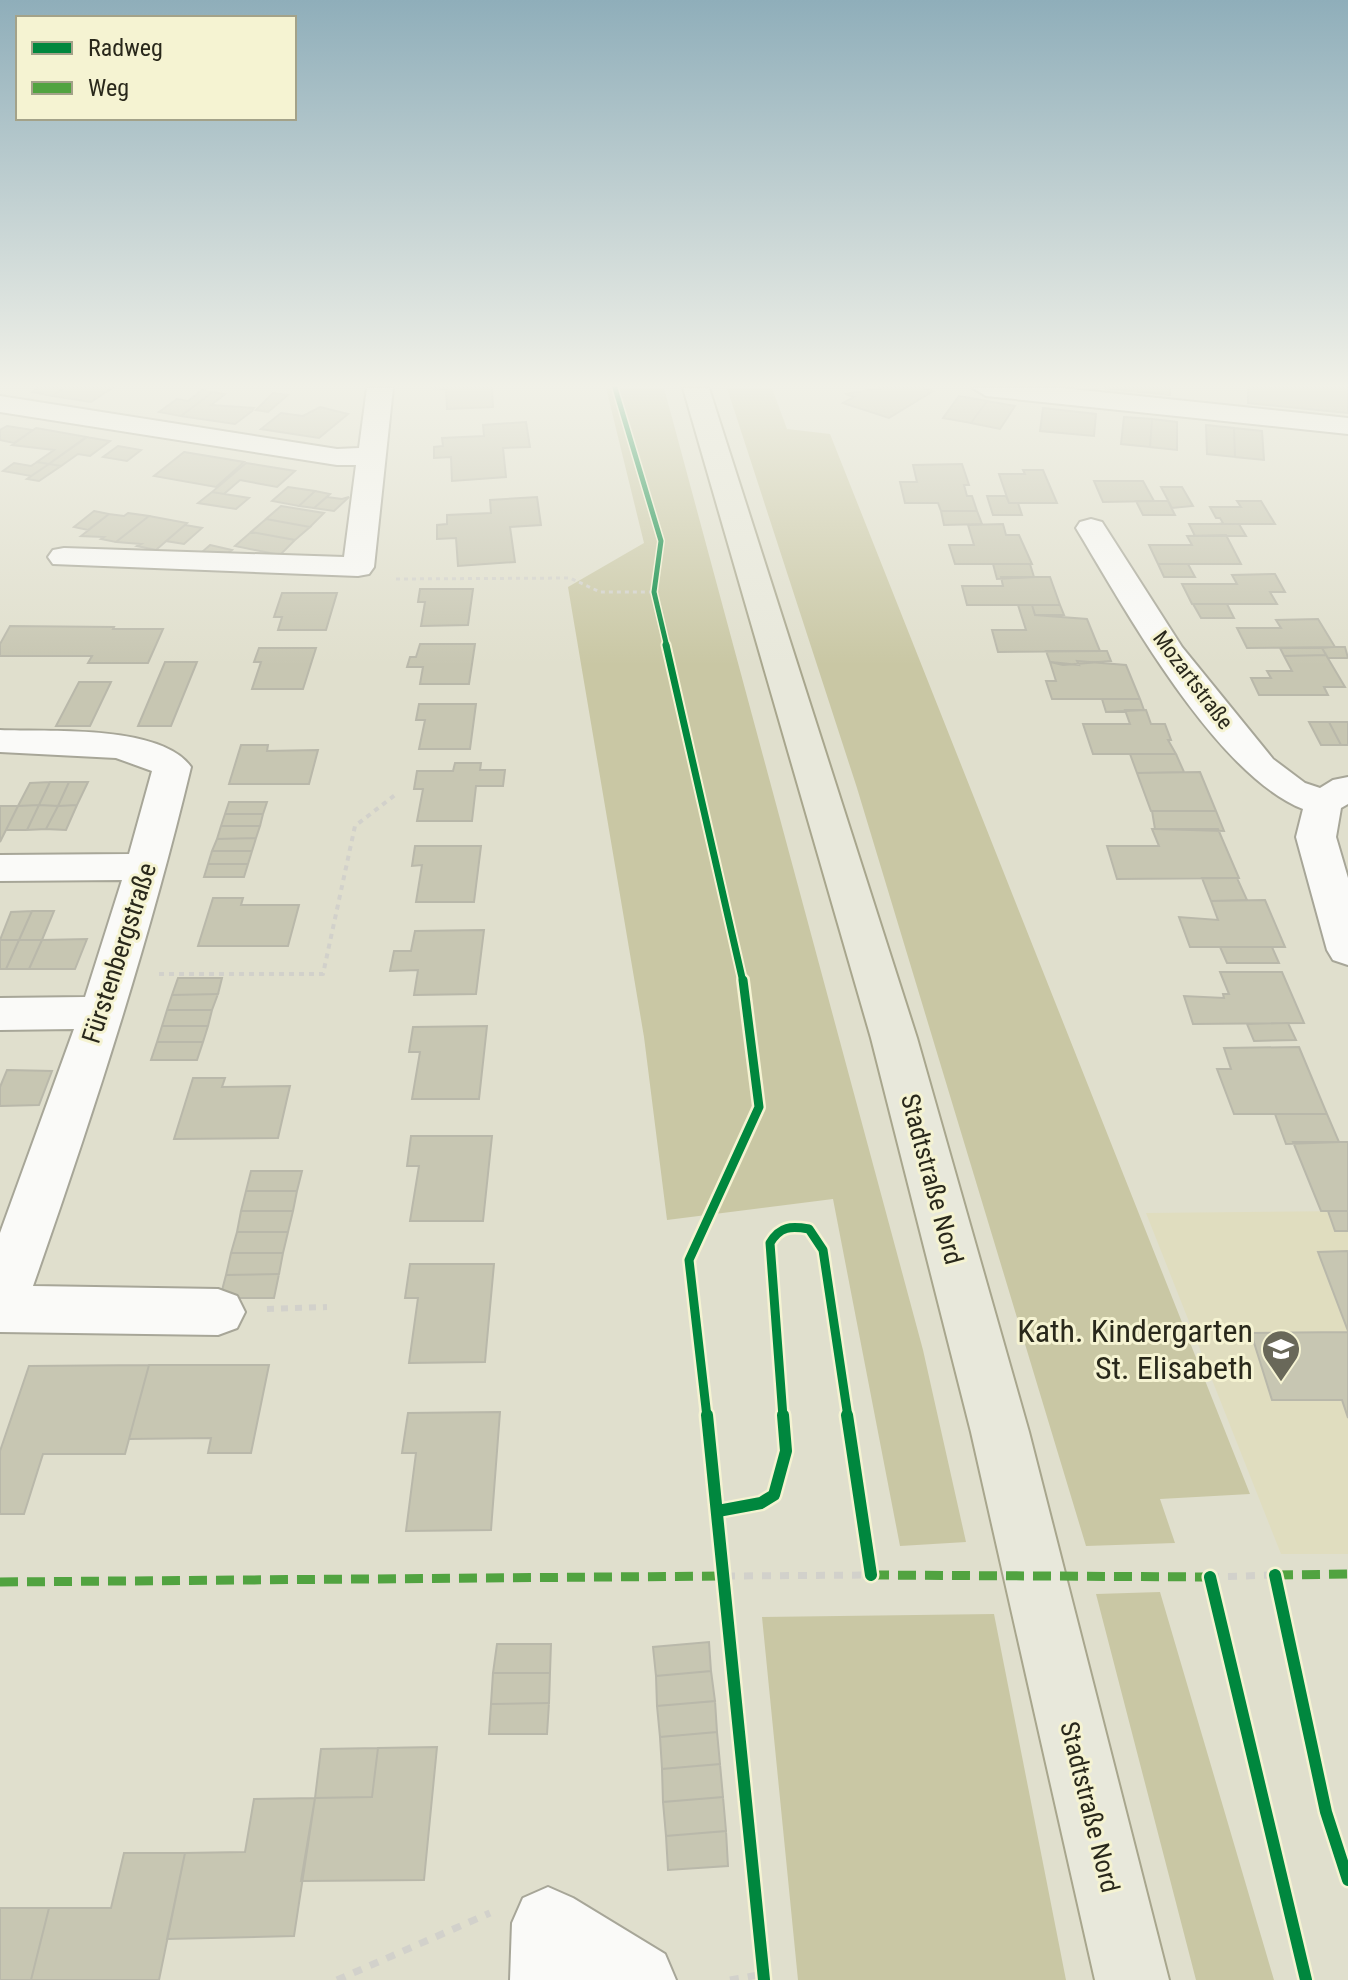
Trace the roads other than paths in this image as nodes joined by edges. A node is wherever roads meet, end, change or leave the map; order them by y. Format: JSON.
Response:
{"nodes":[{"id":1,"x":370,"y":480,"type":"edge"},
{"id":2,"x":724,"y":480,"type":"edge"},
{"id":3,"x":1091,"y":528,"type":"dead end"},
{"id":4,"x":64,"y":557,"type":"dead end"},
{"id":5,"x":0,"y":741,"type":"edge"},
{"id":6,"x":1335,"y":795,"type":"edge"},
{"id":7,"x":148,"y":867,"type":"junction"},
{"id":8,"x":0,"y":868,"type":"edge"},
{"id":9,"x":1348,"y":950,"type":"edge"},
{"id":10,"x":107,"y":994,"type":"junction"},
{"id":11,"x":0,"y":1014,"type":"edge"},
{"id":12,"x":0,"y":1303,"type":"edge"},
{"id":13,"x":0,"y":1309,"type":"edge"},
{"id":14,"x":218,"y":1312,"type":"road end"},
{"id":15,"x":547,"y":1951,"type":"edge"},
{"id":16,"x":639,"y":1980,"type":"edge"},
{"id":17,"x":1132,"y":1980,"type":"edge"}],
"edges":[{"from":1,"to":4,"type":"street"},
{"from":2,"to":17,"type":"main road","name":"Stadtstraße Nord"},
{"from":3,"to":6,"type":"street","name":"Mozartstraße"},
{"from":5,"to":7,"type":"street","name":"Fürstenbergstraße"},
{"from":6,"to":9,"type":"street","name":"Mozartstraße"},
{"from":7,"to":8,"type":"street"},
{"from":7,"to":10,"type":"street","name":"Fürstenbergstraße"},
{"from":10,"to":11,"type":"street"},
{"from":10,"to":12,"type":"street","name":"Fürstenbergstraße"},
{"from":13,"to":14,"type":"street"},
{"from":15,"to":16,"type":"street"}]}
